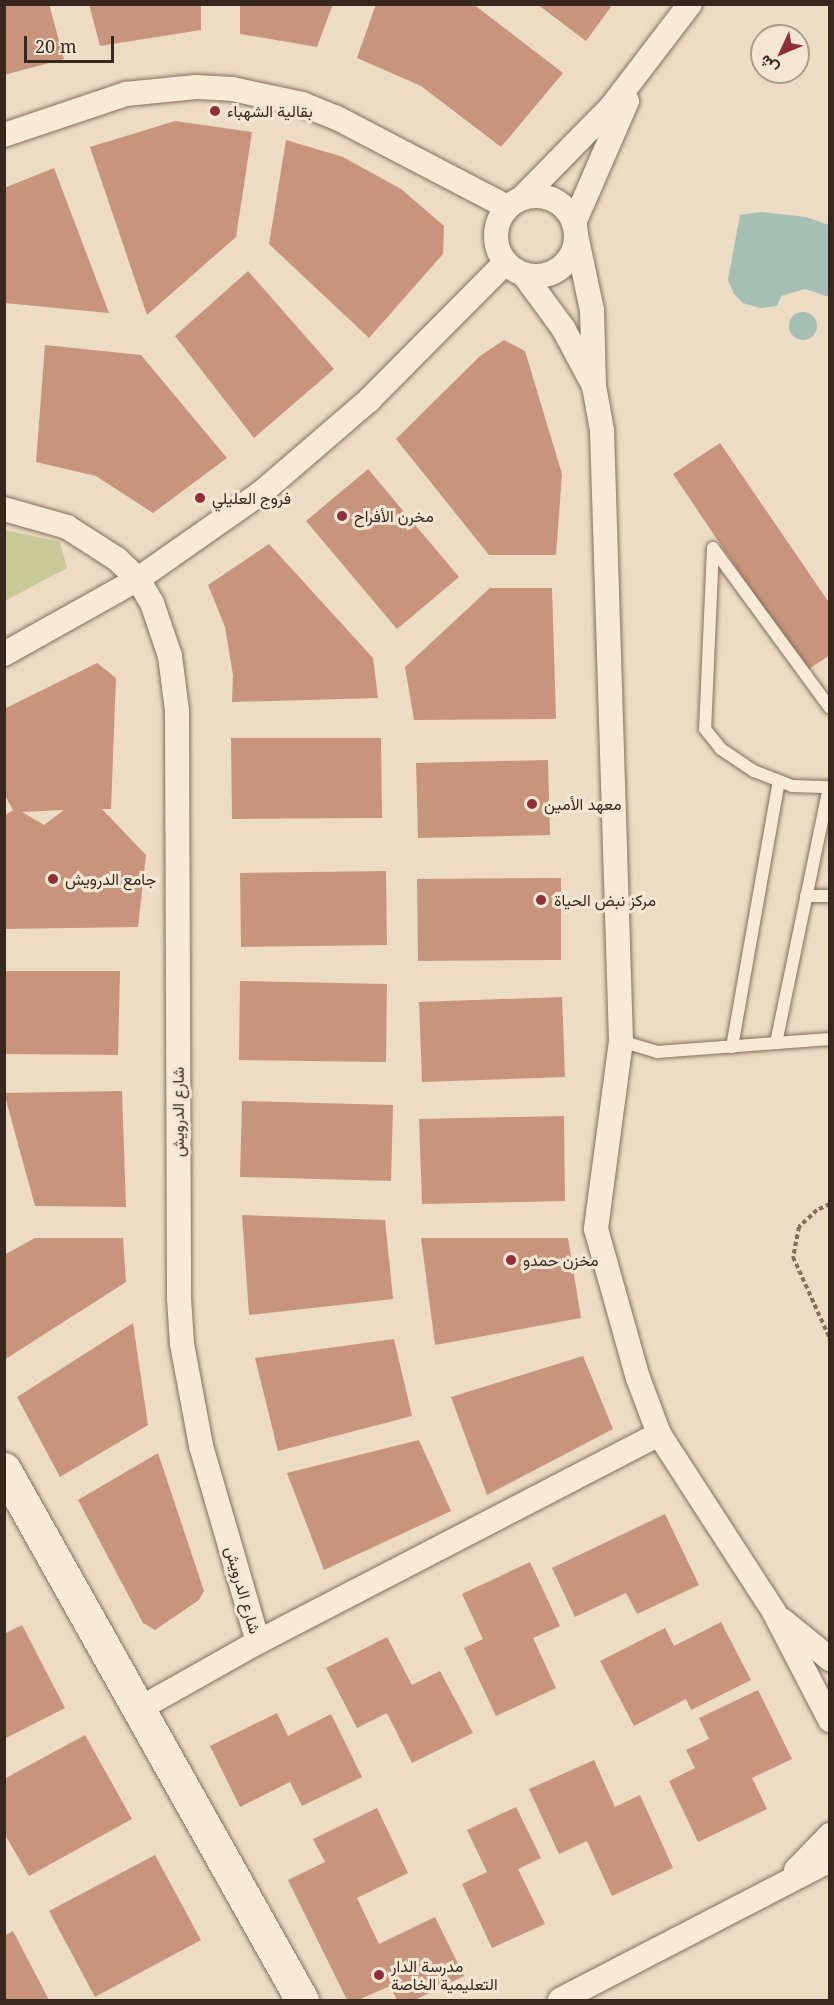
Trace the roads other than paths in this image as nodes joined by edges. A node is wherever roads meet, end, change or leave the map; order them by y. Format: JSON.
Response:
{"nodes":[{"id":1,"x":690,"y":4,"type":"edge"},
{"id":2,"x":640,"y":72,"type":"junction"},
{"id":3,"x":4,"y":135,"type":"edge"},
{"id":4,"x":514,"y":203,"type":"junction"},
{"id":5,"x":575,"y":229,"type":"junction"},
{"id":6,"x":515,"y":269,"type":"junction"},
{"id":7,"x":594,"y":386,"type":"junction"},
{"id":8,"x":4,"y":509,"type":"edge"},
{"id":9,"x":138,"y":579,"type":"junction"},
{"id":10,"x":4,"y":654,"type":"edge"},
{"id":11,"x":830,"y":708,"type":"edge"},
{"id":12,"x":779,"y":781,"type":"junction"},
{"id":13,"x":829,"y":787,"type":"edge"},
{"id":14,"x":806,"y":896,"type":"junction"},
{"id":15,"x":830,"y":896,"type":"edge"},
{"id":16,"x":830,"y":1039,"type":"edge"},
{"id":17,"x":621,"y":1041,"type":"junction"},
{"id":18,"x":776,"y":1043,"type":"junction"},
{"id":19,"x":732,"y":1047,"type":"junction"},
{"id":20,"x":659,"y":1434,"type":"junction"},
{"id":21,"x":4,"y":1469,"type":"edge"},
{"id":22,"x":774,"y":1612,"type":"junction"},
{"id":23,"x":258,"y":1642,"type":"junction"},
{"id":24,"x":830,"y":1659,"type":"edge"},
{"id":25,"x":139,"y":1709,"type":"junction"},
{"id":26,"x":830,"y":1720,"type":"edge"},
{"id":27,"x":830,"y":1835,"type":"edge"},
{"id":28,"x":830,"y":1860,"type":"edge"},
{"id":29,"x":781,"y":1884,"type":"junction"},
{"id":30,"x":302,"y":2001,"type":"edge"},
{"id":31,"x":560,"y":2001,"type":"edge"}],
"edges":[{"from":1,"to":2,"type":"street"},
{"from":2,"to":4,"type":"street"},
{"from":2,"to":5,"type":"street"},
{"from":3,"to":4,"type":"street"},
{"from":4,"to":5,"type":"street"},
{"from":4,"to":6,"type":"street"},
{"from":5,"to":6,"type":"street"},
{"from":5,"to":7,"type":"street"},
{"from":6,"to":7,"type":"street"},
{"from":6,"to":9,"type":"street"},
{"from":7,"to":17,"type":"street"},
{"from":8,"to":9,"type":"street","name":"شارع الدرويش"},
{"from":9,"to":10,"type":"street"},
{"from":9,"to":23,"type":"street","name":"شارع الدرويش"},
{"from":11,"to":12,"type":"lane"},
{"from":12,"to":13,"type":"lane"},
{"from":12,"to":19,"type":"lane"},
{"from":13,"to":14,"type":"lane"},
{"from":14,"to":15,"type":"lane"},
{"from":14,"to":18,"type":"lane"},
{"from":16,"to":18,"type":"lane"},
{"from":17,"to":19,"type":"lane"},
{"from":17,"to":20,"type":"street"},
{"from":18,"to":19,"type":"lane"},
{"from":20,"to":22,"type":"street"},
{"from":20,"to":23,"type":"street"},
{"from":21,"to":25,"type":"street"},
{"from":22,"to":24,"type":"street"},
{"from":22,"to":26,"type":"street"},
{"from":23,"to":25,"type":"street"},
{"from":25,"to":30,"type":"street"},
{"from":27,"to":29,"type":"street"},
{"from":28,"to":29,"type":"street"},
{"from":29,"to":31,"type":"street"}]}
